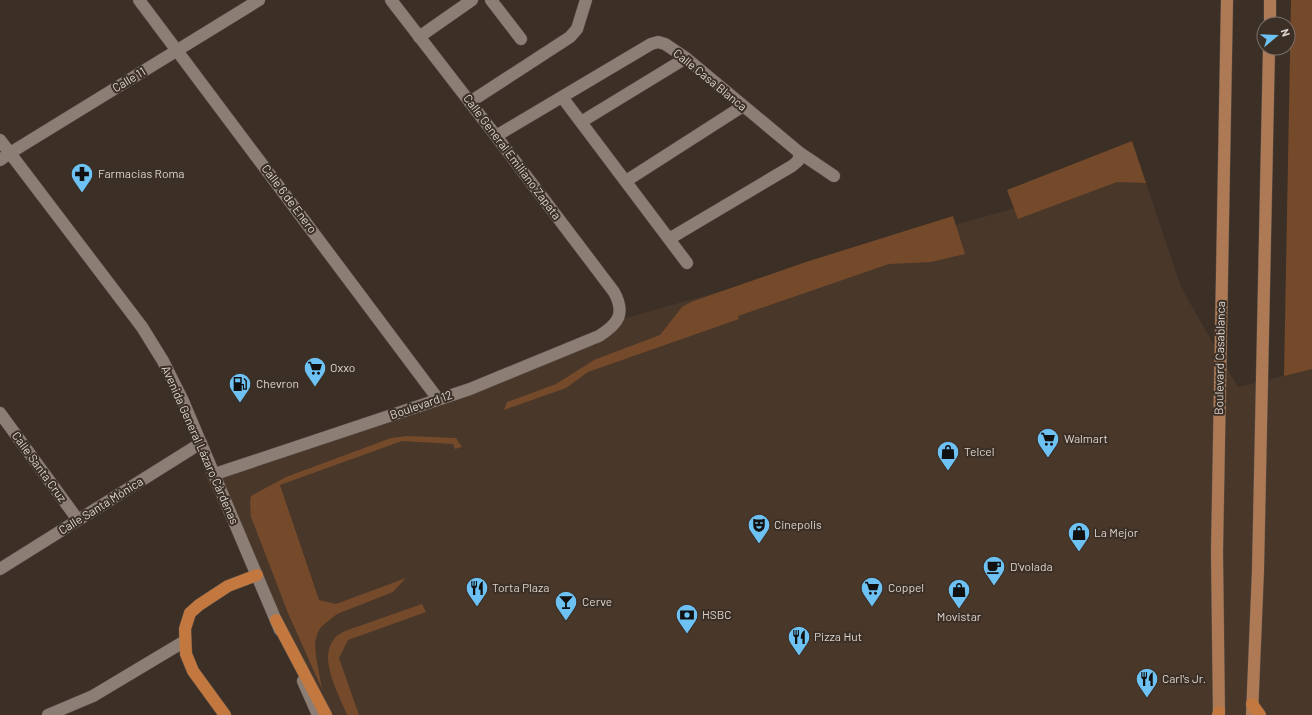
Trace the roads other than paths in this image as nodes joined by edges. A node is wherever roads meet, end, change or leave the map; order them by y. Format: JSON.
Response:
{"nodes":[{"id":1,"x":139,"y":0,"type":"edge"},
{"id":2,"x":259,"y":0,"type":"edge"},
{"id":3,"x":391,"y":0,"type":"edge"},
{"id":4,"x":472,"y":0,"type":"edge"},
{"id":5,"x":492,"y":0,"type":"edge"},
{"id":6,"x":586,"y":0,"type":"edge"},
{"id":7,"x":1227,"y":0,"type":"edge"},
{"id":8,"x":1270,"y":0,"type":"edge"},
{"id":9,"x":1270,"y":16,"type":"edge"},
{"id":10,"x":419,"y":37,"type":"junction"},
{"id":11,"x":521,"y":38,"type":"dead end"},
{"id":12,"x":177,"y":50,"type":"junction"},
{"id":13,"x":1269,"y":56,"type":"edge"},
{"id":14,"x":686,"y":58,"type":"junction"},
{"id":15,"x":562,"y":97,"type":"junction"},
{"id":16,"x":470,"y":102,"type":"junction"},
{"id":17,"x":743,"y":106,"type":"junction"},
{"id":18,"x":581,"y":122,"type":"junction"},
{"id":19,"x":496,"y":136,"type":"junction"},
{"id":20,"x":0,"y":140,"type":"edge"},
{"id":21,"x":800,"y":153,"type":"junction"},
{"id":22,"x":5,"y":156,"type":"edge"},
{"id":23,"x":834,"y":176,"type":"dead end"},
{"id":24,"x":626,"y":181,"type":"junction"},
{"id":25,"x":669,"y":239,"type":"junction"},
{"id":26,"x":687,"y":263,"type":"dead end"},
{"id":27,"x":618,"y":320,"type":"joint"},
{"id":28,"x":438,"y":399,"type":"junction"},
{"id":29,"x":1,"y":416,"type":"edge"},
{"id":30,"x":201,"y":443,"type":"junction"},
{"id":31,"x":215,"y":474,"type":"junction"},
{"id":32,"x":78,"y":520,"type":"junction"},
{"id":33,"x":0,"y":569,"type":"edge"},
{"id":34,"x":257,"y":575,"type":"junction"},
{"id":35,"x":276,"y":620,"type":"junction"},
{"id":36,"x":185,"y":641,"type":"junction"},
{"id":37,"x":1252,"y":710,"type":"edge"},
{"id":38,"x":1219,"y":714,"type":"edge"},
{"id":39,"x":48,"y":715,"type":"edge"},
{"id":40,"x":226,"y":715,"type":"edge"},
{"id":41,"x":318,"y":715,"type":"edge"},
{"id":42,"x":326,"y":715,"type":"edge"},
{"id":43,"x":1260,"y":715,"type":"edge"}],
"edges":[{"from":1,"to":12,"type":"street","name":"Calle 6 de Enero"},
{"from":2,"to":12,"type":"street","name":"Calle 11"},
{"from":3,"to":10,"type":"street","name":"Calle General Emiliano Zapata"},
{"from":4,"to":10,"type":"street"},
{"from":5,"to":11,"type":"street"},
{"from":6,"to":16,"type":"street"},
{"from":7,"to":38,"type":"main road","name":"Boulevard Casablanca"},
{"from":8,"to":9,"type":"main road"},
{"from":10,"to":16,"type":"street","name":"Calle General Emiliano Zapata"},
{"from":12,"to":22,"type":"street","name":"Calle 11"},
{"from":12,"to":28,"type":"street","name":"Calle 6 de Enero"},
{"from":13,"to":37,"type":"main road"},
{"from":14,"to":15,"type":"street","name":"Calle Casa Blanca"},
{"from":14,"to":17,"type":"street","name":"Calle Casa Blanca"},
{"from":14,"to":18,"type":"street"},
{"from":15,"to":18,"type":"street"},
{"from":15,"to":19,"type":"street","name":"Calle Casa Blanca"},
{"from":16,"to":19,"type":"street","name":"Calle General Emiliano Zapata"},
{"from":17,"to":21,"type":"street","name":"Calle Casa Blanca"},
{"from":17,"to":24,"type":"street"},
{"from":18,"to":24,"type":"street"},
{"from":19,"to":27,"type":"street","name":"Calle General Emiliano Zapata"},
{"from":20,"to":22,"type":"street","name":"Avenida General Lázaro Cárdenas"},
{"from":21,"to":23,"type":"street","name":"Calle Casa Blanca"},
{"from":21,"to":25,"type":"street"},
{"from":22,"to":30,"type":"street","name":"Avenida General Lázaro Cárdenas"},
{"from":24,"to":25,"type":"street"},
{"from":25,"to":26,"type":"street"},
{"from":27,"to":28,"type":"street","name":"Boulevard 12"},
{"from":28,"to":31,"type":"street","name":"Boulevard 12"},
{"from":29,"to":32,"type":"street","name":"Calle Santa Cruz"},
{"from":30,"to":31,"type":"street","name":"Avenida General Lázaro Cárdenas"},
{"from":30,"to":32,"type":"street","name":"Calle Santa Mónica"},
{"from":31,"to":34,"type":"street","name":"Avenida General Lázaro Cárdenas"},
{"from":32,"to":33,"type":"street","name":"Calle Santa Mónica"},
{"from":34,"to":35,"type":"street","name":"Avenida General Lázaro Cárdenas"},
{"from":34,"to":36,"type":"highway"},
{"from":35,"to":41,"type":"street","name":"Avenida General Lázaro Cárdenas"},
{"from":35,"to":42,"type":"highway"},
{"from":36,"to":39,"type":"street"},
{"from":36,"to":40,"type":"highway"},
{"from":37,"to":43,"type":"highway"}]}
